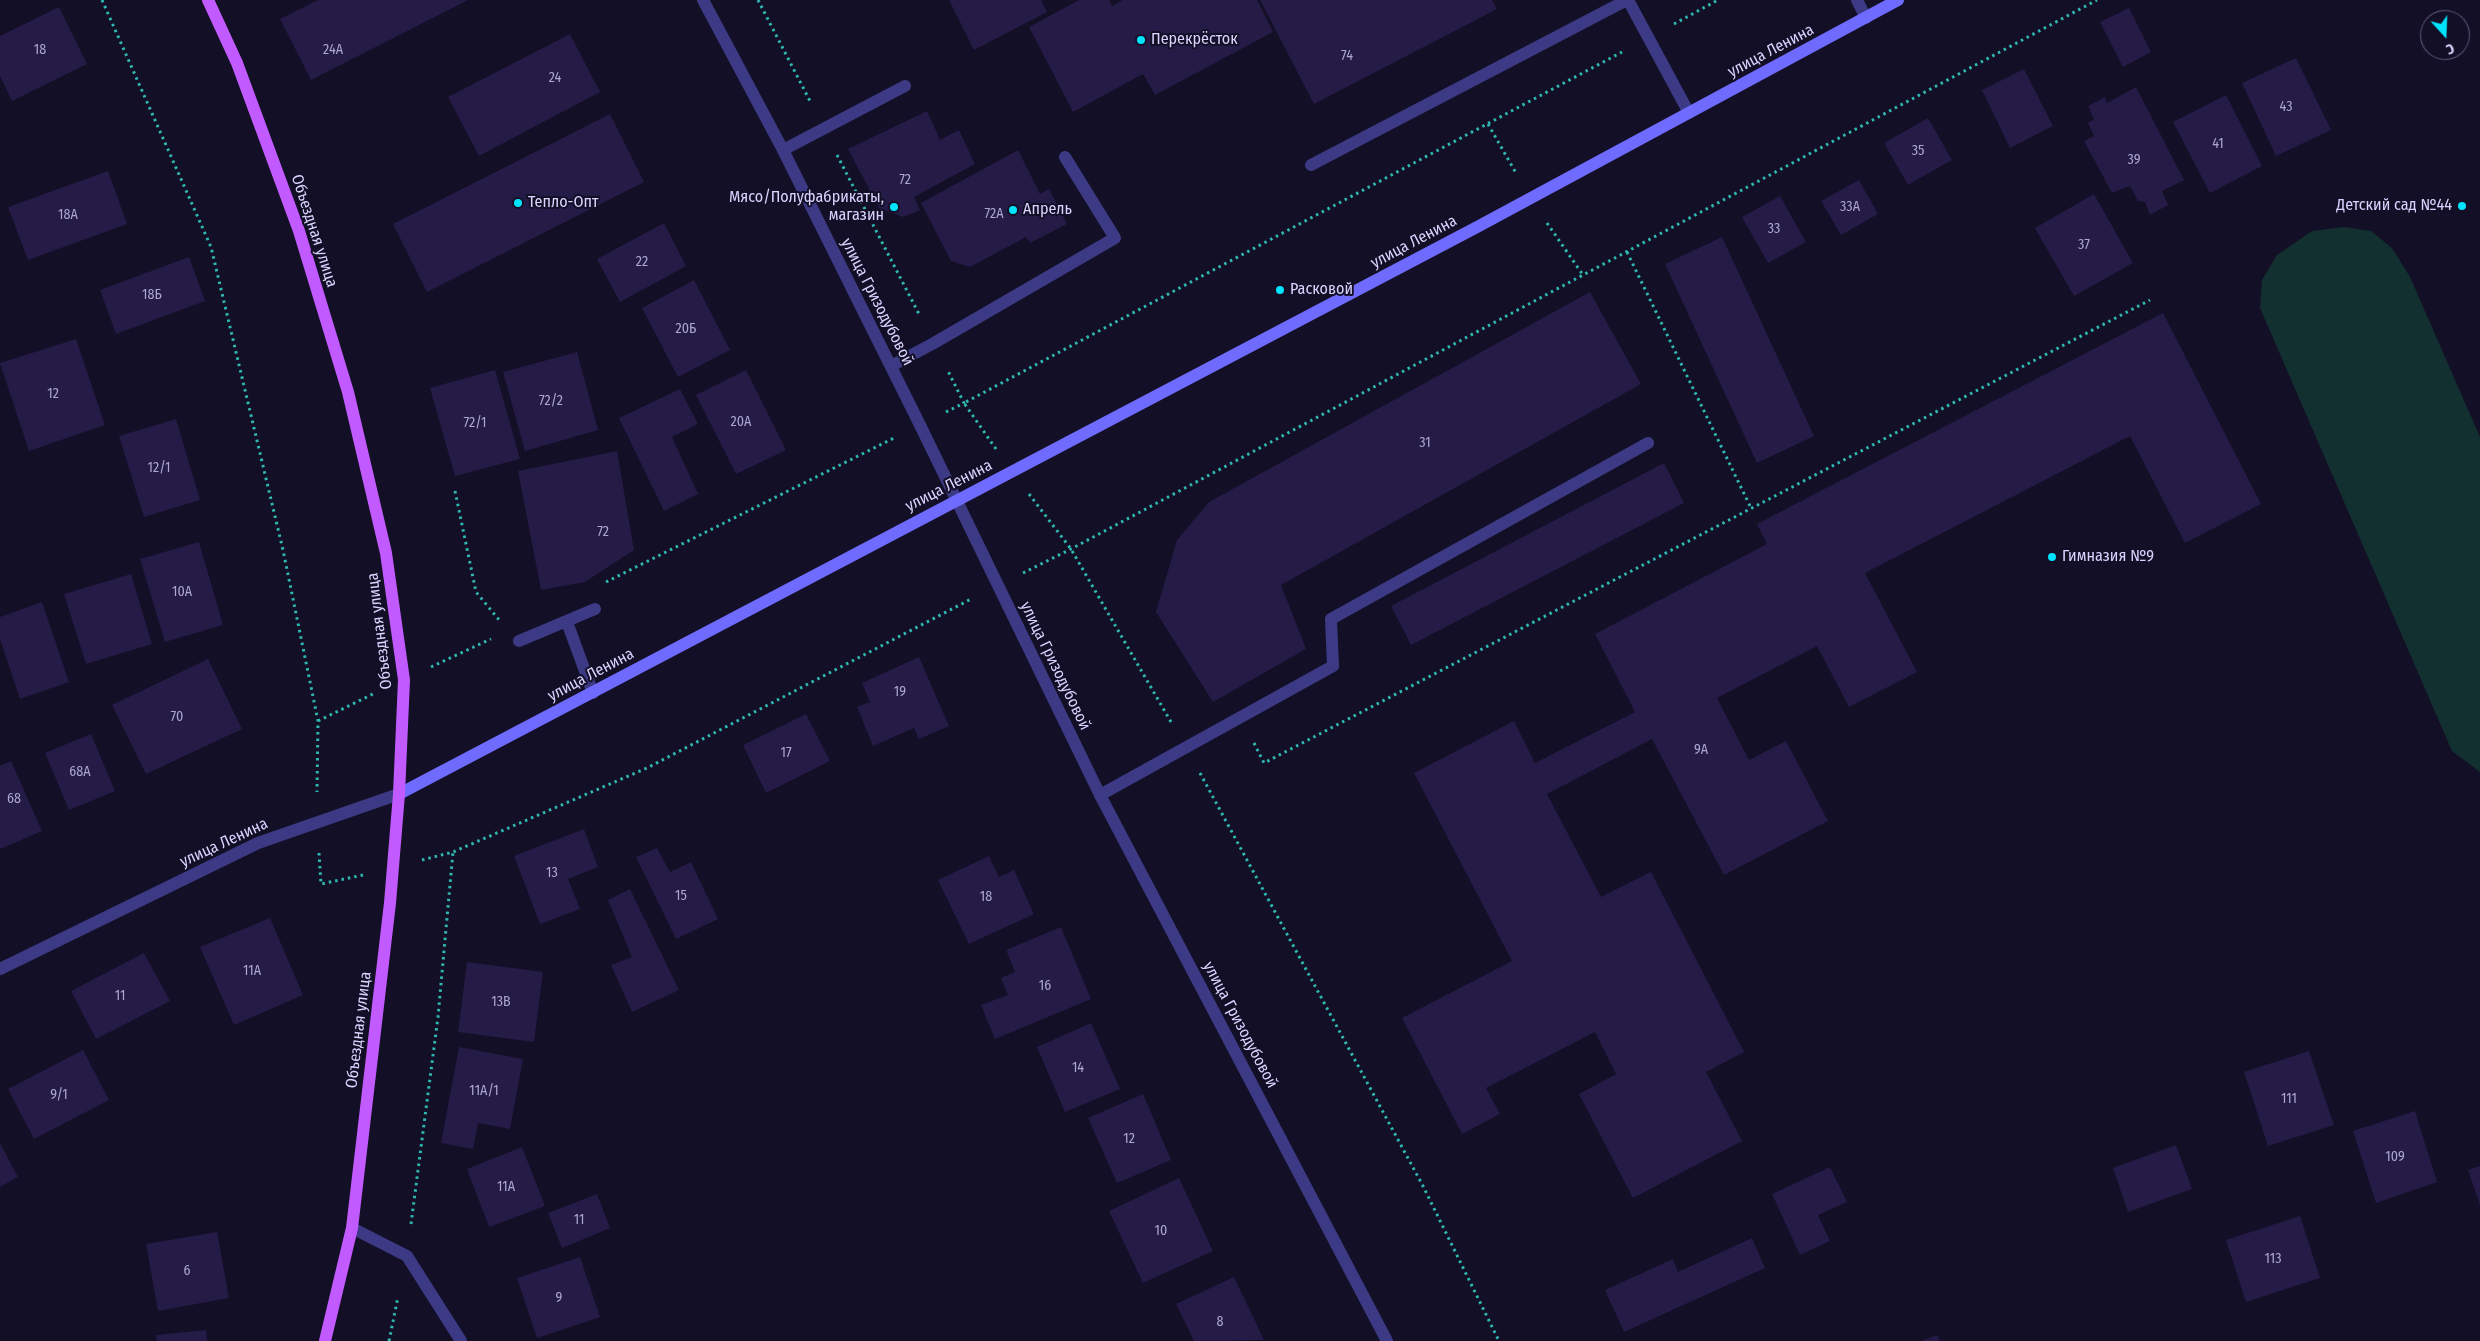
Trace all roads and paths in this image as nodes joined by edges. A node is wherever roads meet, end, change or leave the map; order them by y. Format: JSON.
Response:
{"nodes":[{"id":1,"x":102,"y":0,"type":"edge"},
{"id":2,"x":208,"y":0,"type":"edge"},
{"id":3,"x":703,"y":0,"type":"edge"},
{"id":4,"x":758,"y":0,"type":"edge"},
{"id":5,"x":1627,"y":0,"type":"edge"},
{"id":6,"x":1718,"y":0,"type":"edge"},
{"id":7,"x":1857,"y":0,"type":"edge"},
{"id":8,"x":1898,"y":0,"type":"edge"},
{"id":9,"x":2097,"y":0,"type":"edge"},
{"id":10,"x":1866,"y":18,"type":"junction"},
{"id":11,"x":1649,"y":38,"type":"junction"},
{"id":12,"x":905,"y":86,"type":"dead end"},
{"id":13,"x":1689,"y":114,"type":"junction"},
{"id":14,"x":824,"y":129,"type":"junction"},
{"id":15,"x":783,"y":150,"type":"junction"},
{"id":16,"x":1065,"y":157,"type":"dead end"},
{"id":17,"x":1311,"y":165,"type":"dead end"},
{"id":18,"x":1627,"y":252,"type":"junction"},
{"id":19,"x":2150,"y":300,"type":"dead end"},
{"id":20,"x":934,"y":343,"type":"junction"},
{"id":21,"x":890,"y":366,"type":"junction"},
{"id":22,"x":964,"y":403,"type":"junction"},
{"id":23,"x":920,"y":425,"type":"junction"},
{"id":24,"x":1648,"y":443,"type":"dead end"},
{"id":25,"x":1013,"y":472,"type":"junction"},
{"id":26,"x":455,"y":491,"type":"dead end"},
{"id":27,"x":956,"y":500,"type":"junction"},
{"id":28,"x":1751,"y":508,"type":"junction"},
{"id":29,"x":1071,"y":549,"type":"junction"},
{"id":30,"x":598,"y":586,"type":"dead end"},
{"id":31,"x":996,"y":586,"type":"junction"},
{"id":32,"x":596,"y":609,"type":"dead end"},
{"id":33,"x":567,"y":622,"type":"junction"},
{"id":34,"x":504,"y":624,"type":"dead end"},
{"id":35,"x":500,"y":635,"type":"dead end"},
{"id":36,"x":520,"y":642,"type":"dead end"},
{"id":37,"x":404,"y":680,"type":"junction"},
{"id":38,"x":593,"y":692,"type":"junction"},
{"id":39,"x":1242,"y":718,"type":"junction"},
{"id":40,"x":318,"y":721,"type":"junction"},
{"id":41,"x":1186,"y":749,"type":"junction"},
{"id":42,"x":399,"y":794,"type":"junction"},
{"id":43,"x":1100,"y":795,"type":"junction"},
{"id":44,"x":316,"y":821,"type":"junction"},
{"id":45,"x":453,"y":852,"type":"junction"},
{"id":46,"x":393,"y":868,"type":"junction"},
{"id":47,"x":0,"y":968,"type":"edge"},
{"id":48,"x":352,"y":1228,"type":"junction"},
{"id":49,"x":407,"y":1256,"type":"junction"},
{"id":50,"x":325,"y":1341,"type":"edge"},
{"id":51,"x":389,"y":1341,"type":"edge"},
{"id":52,"x":461,"y":1341,"type":"edge"},
{"id":53,"x":1387,"y":1341,"type":"edge"},
{"id":54,"x":1499,"y":1341,"type":"edge"}],
"edges":[{"from":1,"to":40,"type":"path"},
{"from":2,"to":37,"type":"main road","name":"Объездная улица"},
{"from":3,"to":15,"type":"street","name":"улица Гризодубовой"},
{"from":4,"to":14,"type":"path"},
{"from":5,"to":11,"type":"street"},
{"from":5,"to":17,"type":"street"},
{"from":6,"to":11,"type":"path"},
{"from":7,"to":10,"type":"street"},
{"from":8,"to":10,"type":"main road","name":"улица Ленина"},
{"from":9,"to":18,"type":"path"},
{"from":10,"to":13,"type":"main road","name":"улица Ленина"},
{"from":11,"to":13,"type":"street"},
{"from":11,"to":22,"type":"path"},
{"from":12,"to":14,"type":"street"},
{"from":13,"to":25,"type":"main road","name":"улица Ленина"},
{"from":14,"to":15,"type":"street"},
{"from":14,"to":20,"type":"path"},
{"from":15,"to":21,"type":"street","name":"улица Гризодубовой"},
{"from":16,"to":20,"type":"street"},
{"from":18,"to":28,"type":"path"},
{"from":18,"to":29,"type":"path"},
{"from":19,"to":28,"type":"path"},
{"from":20,"to":21,"type":"street"},
{"from":20,"to":22,"type":"path"},
{"from":21,"to":23,"type":"street","name":"улица Гризодубовой"},
{"from":22,"to":23,"type":"path"},
{"from":22,"to":25,"type":"path"},
{"from":23,"to":27,"type":"street","name":"улица Гризодубовой"},
{"from":23,"to":30,"type":"path"},
{"from":24,"to":39,"type":"street"},
{"from":25,"to":27,"type":"main road","name":"улица Ленина"},
{"from":25,"to":29,"type":"path"},
{"from":26,"to":34,"type":"path"},
{"from":27,"to":31,"type":"street","name":"улица Гризодубовой"},
{"from":27,"to":38,"type":"main road","name":"улица Ленина"},
{"from":28,"to":39,"type":"path"},
{"from":29,"to":31,"type":"path"},
{"from":29,"to":41,"type":"path"},
{"from":31,"to":43,"type":"street","name":"улица Гризодубовой"},
{"from":31,"to":45,"type":"path"},
{"from":32,"to":33,"type":"street"},
{"from":33,"to":36,"type":"street"},
{"from":33,"to":38,"type":"street"},
{"from":35,"to":37,"type":"path"},
{"from":37,"to":40,"type":"path"},
{"from":37,"to":42,"type":"main road","name":"Объездная улица"},
{"from":38,"to":42,"type":"main road","name":"улица Ленина"},
{"from":39,"to":41,"type":"street"},
{"from":40,"to":44,"type":"path"},
{"from":41,"to":43,"type":"street"},
{"from":41,"to":54,"type":"path"},
{"from":42,"to":44,"type":"street","name":"улица Ленина"},
{"from":42,"to":46,"type":"main road","name":"Объездная улица"},
{"from":43,"to":53,"type":"street","name":"улица Гризодубовой"},
{"from":44,"to":46,"type":"path"},
{"from":44,"to":47,"type":"street","name":"улица Ленина"},
{"from":45,"to":46,"type":"path"},
{"from":45,"to":49,"type":"path"},
{"from":46,"to":48,"type":"main road","name":"Объездная улица"},
{"from":48,"to":49,"type":"street"},
{"from":48,"to":50,"type":"main road","name":"Объездная улица"},
{"from":49,"to":51,"type":"path"},
{"from":49,"to":52,"type":"street"}]}
